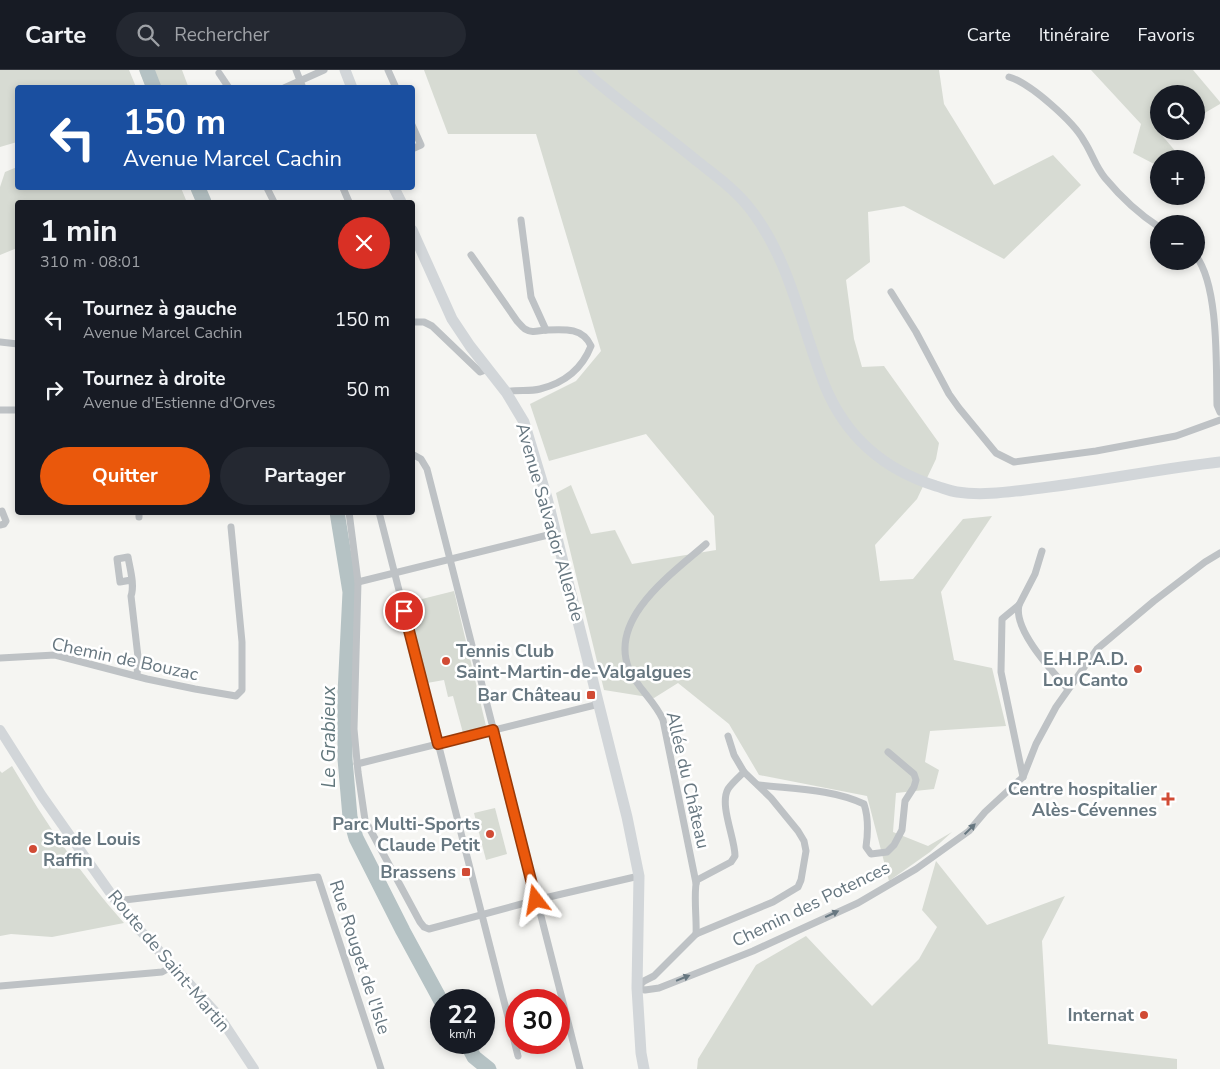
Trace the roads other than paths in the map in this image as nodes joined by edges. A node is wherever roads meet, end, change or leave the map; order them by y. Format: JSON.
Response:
{"nodes":[{"id":1,"x":296,"y":70,"type":"edge"},
{"id":2,"x":324,"y":70,"type":"edge"},
{"id":3,"x":345,"y":70,"type":"edge"},
{"id":4,"x":388,"y":70,"type":"edge"},
{"id":5,"x":584,"y":70,"type":"edge"},
{"id":6,"x":219,"y":73,"type":"dead end"},
{"id":7,"x":1009,"y":77,"type":"dead end"},
{"id":8,"x":302,"y":84,"type":"edge"},
{"id":9,"x":227,"y":85,"type":"edge"},
{"id":10,"x":351,"y":85,"type":"edge"},
{"id":11,"x":395,"y":85,"type":"edge"},
{"id":12,"x":415,"y":133,"type":"edge"},
{"id":13,"x":415,"y":148,"type":"edge"},
{"id":14,"x":521,"y":220,"type":"dead end"},
{"id":15,"x":1150,"y":221,"type":"edge"},
{"id":16,"x":415,"y":237,"type":"edge"},
{"id":17,"x":471,"y":255,"type":"dead end"},
{"id":18,"x":1204,"y":270,"type":"edge"},
{"id":19,"x":891,"y":292,"type":"dead end"},
{"id":20,"x":415,"y":322,"type":"edge"},
{"id":21,"x":546,"y":330,"type":"junction"},
{"id":22,"x":0,"y":342,"type":"edge"},
{"id":23,"x":15,"y":344,"type":"edge"},
{"id":24,"x":488,"y":369,"type":"junction"},
{"id":25,"x":506,"y":392,"type":"junction"},
{"id":26,"x":0,"y":410,"type":"edge"},
{"id":27,"x":15,"y":410,"type":"edge"},
{"id":28,"x":1220,"y":412,"type":"edge"},
{"id":29,"x":1220,"y":420,"type":"edge"},
{"id":30,"x":415,"y":455,"type":"edge"},
{"id":31,"x":1220,"y":462,"type":"edge"},
{"id":32,"x":2,"y":511,"type":"dead end"},
{"id":33,"x":349,"y":515,"type":"edge"},
{"id":34,"x":380,"y":515,"type":"edge"},
{"id":35,"x":0,"y":525,"type":"edge"},
{"id":36,"x":231,"y":527,"type":"dead end"},
{"id":37,"x":556,"y":533,"type":"junction"},
{"id":38,"x":706,"y":544,"type":"dead end"},
{"id":39,"x":1042,"y":551,"type":"dead end"},
{"id":40,"x":1220,"y":553,"type":"edge"},
{"id":41,"x":451,"y":559,"type":"junction"},
{"id":42,"x":394,"y":573,"type":"junction"},
{"id":43,"x":131,"y":580,"type":"dead end"},
{"id":44,"x":358,"y":582,"type":"junction"},
{"id":45,"x":1018,"y":605,"type":"junction"},
{"id":46,"x":0,"y":658,"type":"edge"},
{"id":47,"x":137,"y":676,"type":"junction"},
{"id":48,"x":1068,"y":689,"type":"junction"},
{"id":49,"x":598,"y":704,"type":"junction"},
{"id":50,"x":0,"y":730,"type":"edge"},
{"id":51,"x":493,"y":730,"type":"junction"},
{"id":52,"x":728,"y":736,"type":"dead end"},
{"id":53,"x":438,"y":744,"type":"junction"},
{"id":54,"x":888,"y":752,"type":"dead end"},
{"id":55,"x":357,"y":764,"type":"junction"},
{"id":56,"x":744,"y":772,"type":"junction"},
{"id":57,"x":1023,"y":777,"type":"junction"},
{"id":58,"x":758,"y":785,"type":"junction"},
{"id":59,"x":639,"y":876,"type":"junction"},
{"id":60,"x":696,"y":883,"type":"junction"},
{"id":61,"x":536,"y":900,"type":"junction"},
{"id":62,"x":116,"y":901,"type":"junction"},
{"id":63,"x":482,"y":914,"type":"junction"},
{"id":64,"x":696,"y":934,"type":"junction"},
{"id":65,"x":173,"y":966,"type":"junction"},
{"id":66,"x":0,"y":986,"type":"edge"},
{"id":67,"x":637,"y":988,"type":"junction"},
{"id":68,"x":518,"y":1056,"type":"dead end"},
{"id":69,"x":254,"y":1069,"type":"edge"},
{"id":70,"x":381,"y":1069,"type":"edge"},
{"id":71,"x":580,"y":1069,"type":"edge"},
{"id":72,"x":644,"y":1069,"type":"edge"}],
"edges":[{"from":1,"to":8,"type":"street"},
{"from":2,"to":8,"type":"street"},
{"from":3,"to":10,"type":"main road"},
{"from":4,"to":11,"type":"street"},
{"from":5,"to":31,"type":"main road"},
{"from":6,"to":9,"type":"street"},
{"from":7,"to":15,"type":"street"},
{"from":12,"to":13,"type":"street"},
{"from":14,"to":21,"type":"street"},
{"from":16,"to":24,"type":"main road","name":"Avenue Salvador Allende"},
{"from":17,"to":21,"type":"street"},
{"from":18,"to":28,"type":"street"},
{"from":19,"to":29,"type":"street"},
{"from":20,"to":24,"type":"street"},
{"from":21,"to":25,"type":"street"},
{"from":22,"to":23,"type":"street"},
{"from":24,"to":25,"type":"main road","name":"Avenue Salvador Allende"},
{"from":25,"to":37,"type":"main road","name":"Avenue Salvador Allende"},
{"from":26,"to":27,"type":"street"},
{"from":30,"to":41,"type":"street"},
{"from":32,"to":35,"type":"street"},
{"from":33,"to":44,"type":"street"},
{"from":34,"to":42,"type":"street"},
{"from":36,"to":47,"type":"street","name":"Chemin de Bouzac"},
{"from":37,"to":41,"type":"street"},
{"from":37,"to":49,"type":"main road","name":"Avenue Salvador Allende"},
{"from":38,"to":60,"type":"street","name":"Allée du Château"},
{"from":39,"to":45,"type":"street"},
{"from":40,"to":48,"type":"street","name":"Chemin des Potences"},
{"from":41,"to":42,"type":"street"},
{"from":41,"to":51,"type":"street"},
{"from":42,"to":44,"type":"street"},
{"from":42,"to":53,"type":"street"},
{"from":43,"to":47,"type":"street"},
{"from":44,"to":55,"type":"street"},
{"from":45,"to":48,"type":"street"},
{"from":45,"to":57,"type":"street"},
{"from":46,"to":47,"type":"street","name":"Chemin de Bouzac"},
{"from":48,"to":57,"type":"street","name":"Chemin des Potences"},
{"from":49,"to":51,"type":"street"},
{"from":49,"to":59,"type":"main road","name":"Avenue Salvador Allende"},
{"from":50,"to":62,"type":"main road","name":"Route de Saint-Martin"},
{"from":51,"to":53,"type":"street"},
{"from":51,"to":61,"type":"street"},
{"from":52,"to":56,"type":"street"},
{"from":53,"to":55,"type":"street"},
{"from":53,"to":63,"type":"street"},
{"from":54,"to":58,"type":"street"},
{"from":55,"to":63,"type":"street"},
{"from":56,"to":58,"type":"street"},
{"from":56,"to":60,"type":"street"},
{"from":67,"to":57,"type":"street","name":"Chemin des Potences","one_way":true},
{"from":58,"to":64,"type":"street"},
{"from":59,"to":61,"type":"street"},
{"from":59,"to":67,"type":"main road","name":"Avenue Salvador Allende"},
{"from":60,"to":64,"type":"street","name":"Allée du Château"},
{"from":61,"to":63,"type":"street"},
{"from":61,"to":71,"type":"street"},
{"from":62,"to":65,"type":"main road","name":"Route de Saint-Martin"},
{"from":62,"to":70,"type":"street","name":"Rue Rouget de l'Isle"},
{"from":63,"to":68,"type":"street"},
{"from":64,"to":67,"type":"street"},
{"from":65,"to":66,"type":"street"},
{"from":65,"to":69,"type":"main road","name":"Route de Saint-Martin"},
{"from":67,"to":72,"type":"main road","name":"Avenue Salvador Allende"}]}
